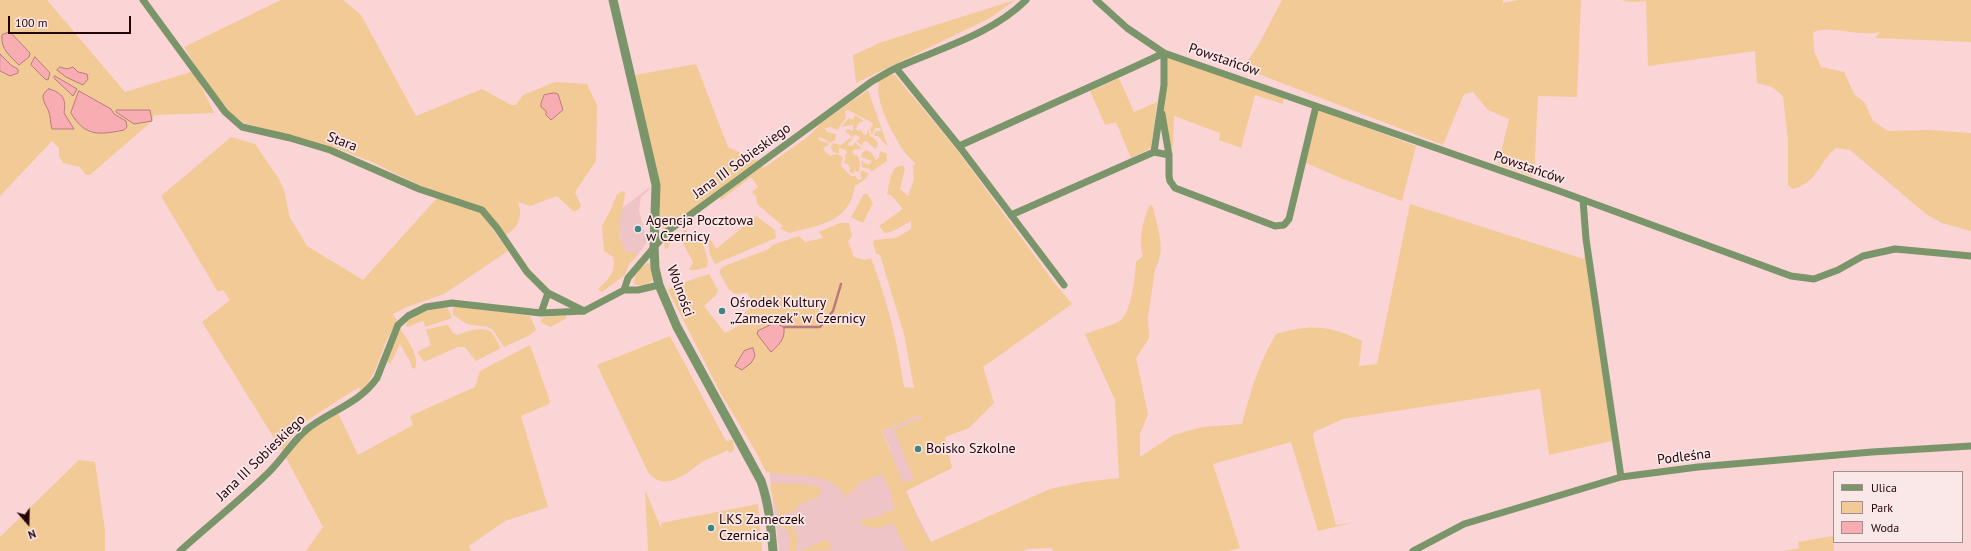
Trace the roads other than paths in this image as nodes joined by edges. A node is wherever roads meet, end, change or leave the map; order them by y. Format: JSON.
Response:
{"nodes":[{"id":1,"x":143,"y":0,"type":"edge"},
{"id":2,"x":613,"y":0,"type":"edge"},
{"id":3,"x":1026,"y":0,"type":"edge"},
{"id":4,"x":1096,"y":0,"type":"edge"},
{"id":5,"x":1164,"y":52,"type":"junction"},
{"id":6,"x":896,"y":68,"type":"junction"},
{"id":7,"x":1316,"y":106,"type":"junction"},
{"id":8,"x":1160,"y":108,"type":"junction"},
{"id":9,"x":959,"y":146,"type":"junction"},
{"id":10,"x":1154,"y":152,"type":"junction"},
{"id":11,"x":1169,"y":155,"type":"junction"},
{"id":12,"x":1583,"y":200,"type":"junction"},
{"id":13,"x":1011,"y":215,"type":"junction"},
{"id":14,"x":654,"y":246,"type":"junction"},
{"id":15,"x":1971,"y":256,"type":"edge"},
{"id":16,"x":1064,"y":285,"type":"dead end"},
{"id":17,"x":660,"y":286,"type":"junction"},
{"id":18,"x":624,"y":290,"type":"junction"},
{"id":19,"x":548,"y":293,"type":"junction"},
{"id":20,"x":584,"y":311,"type":"junction"},
{"id":21,"x":541,"y":313,"type":"junction"},
{"id":22,"x":1971,"y":446,"type":"edge"},
{"id":23,"x":1621,"y":477,"type":"junction"},
{"id":24,"x":180,"y":551,"type":"edge"},
{"id":25,"x":773,"y":551,"type":"edge"},
{"id":26,"x":1413,"y":551,"type":"edge"}],
"edges":[{"from":1,"to":19,"type":"street","name":"Stara"},
{"from":2,"to":14,"type":"street","name":"Wolności"},
{"from":3,"to":6,"type":"street","name":"Jana III Sobieskiego"},
{"from":4,"to":5,"type":"street","name":"Powstańców"},
{"from":5,"to":7,"type":"street","name":"Powstańców"},
{"from":5,"to":8,"type":"street"},
{"from":5,"to":9,"type":"street"},
{"from":6,"to":9,"type":"street"},
{"from":6,"to":14,"type":"street","name":"Jana III Sobieskiego"},
{"from":7,"to":11,"type":"street"},
{"from":7,"to":12,"type":"street","name":"Powstańców"},
{"from":8,"to":10,"type":"street"},
{"from":8,"to":11,"type":"street"},
{"from":9,"to":13,"type":"street"},
{"from":10,"to":11,"type":"street"},
{"from":10,"to":13,"type":"street"},
{"from":12,"to":15,"type":"street","name":"Powstańców"},
{"from":12,"to":23,"type":"street"},
{"from":13,"to":16,"type":"street"},
{"from":14,"to":17,"type":"street","name":"Wolności"},
{"from":14,"to":18,"type":"street","name":"Jana III Sobieskiego"},
{"from":17,"to":18,"type":"street"},
{"from":17,"to":25,"type":"street","name":"Wolności"},
{"from":18,"to":20,"type":"street","name":"Jana III Sobieskiego"},
{"from":19,"to":20,"type":"street","name":"Stara"},
{"from":19,"to":21,"type":"street"},
{"from":20,"to":21,"type":"street","name":"Jana III Sobieskiego"},
{"from":21,"to":24,"type":"street","name":"Jana III Sobieskiego"},
{"from":22,"to":23,"type":"street","name":"Podleśna"},
{"from":23,"to":26,"type":"street","name":"Podleśna"}]}
